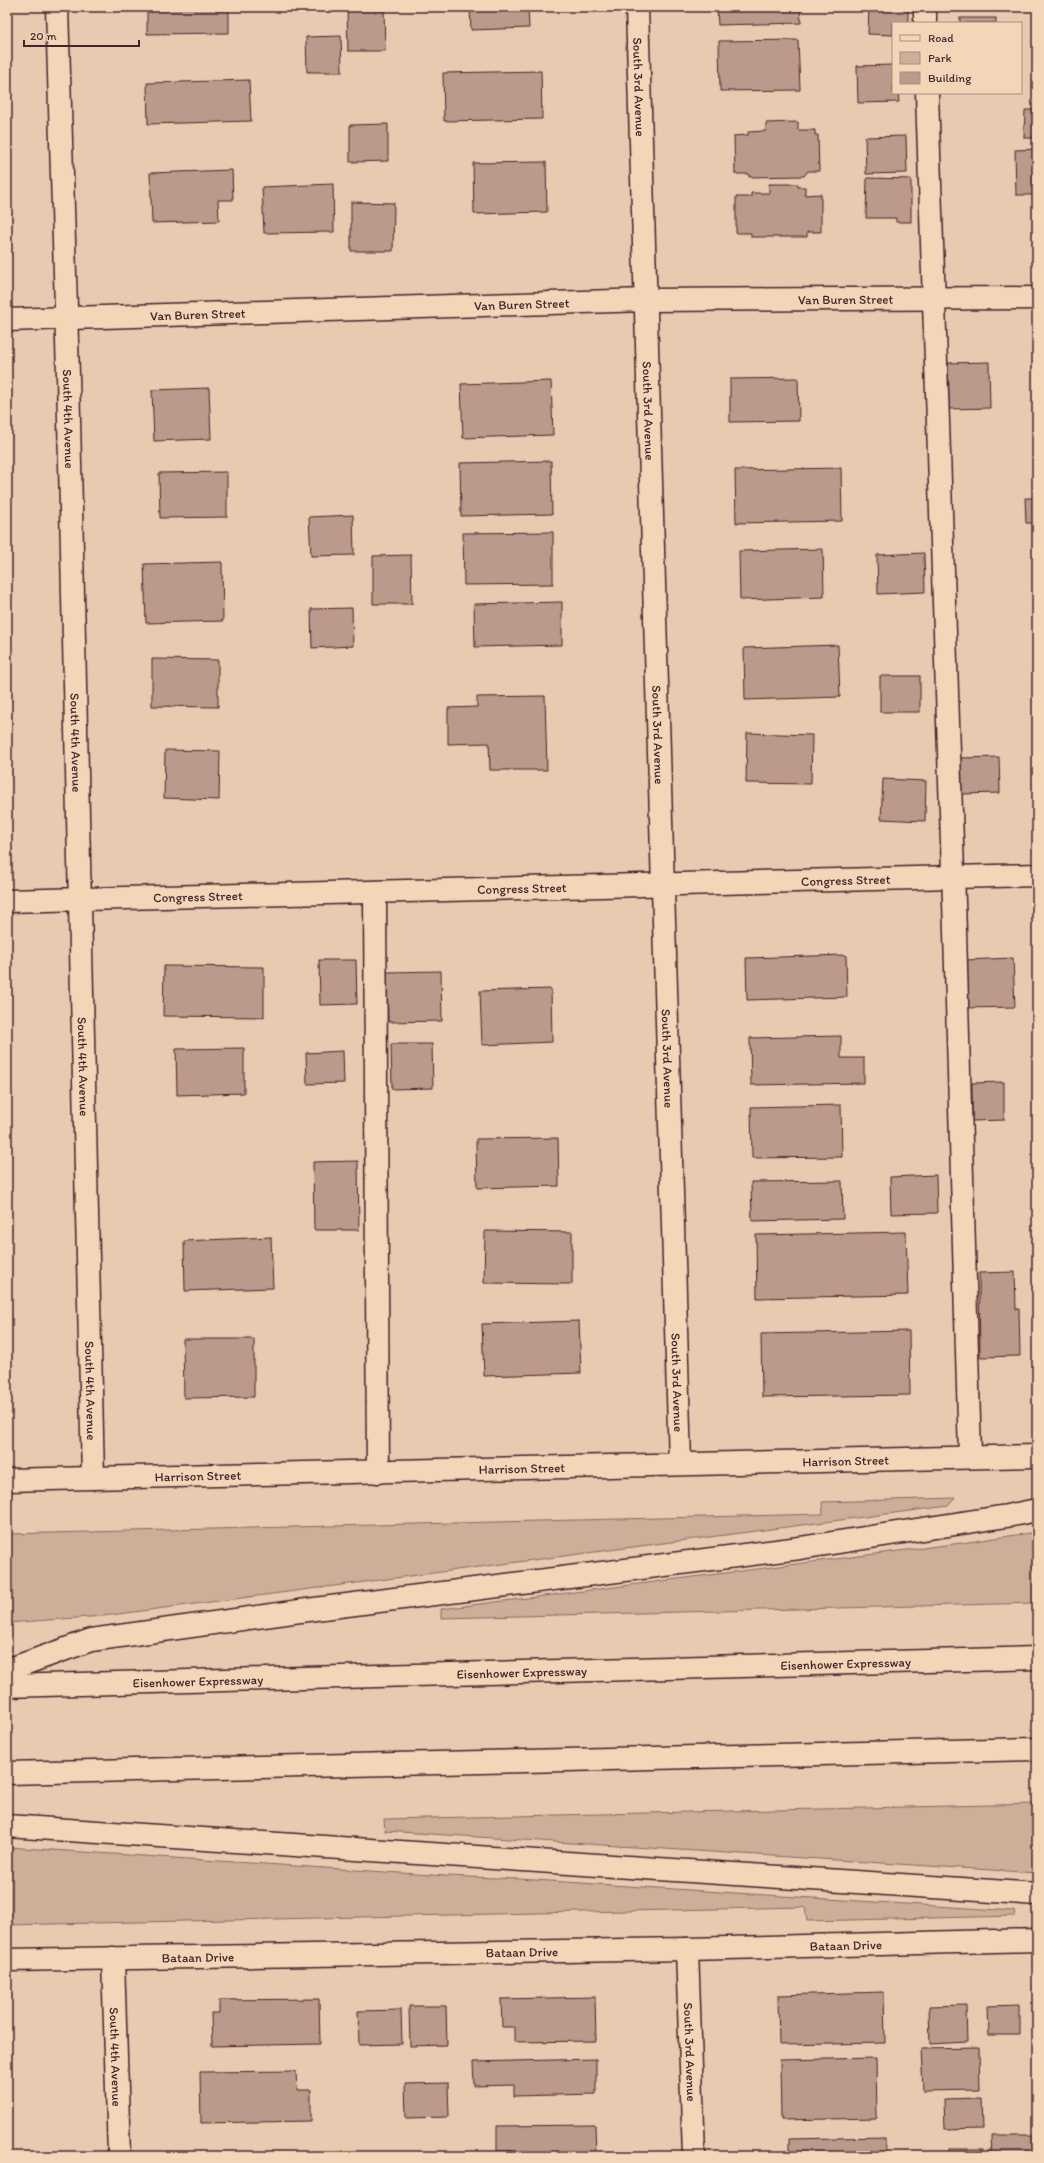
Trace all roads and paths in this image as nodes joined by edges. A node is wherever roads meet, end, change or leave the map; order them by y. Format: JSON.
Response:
{"nodes":[{"id":1,"x":57,"y":7,"type":"edge"},
{"id":2,"x":637,"y":7,"type":"edge"},
{"id":3,"x":925,"y":7,"type":"edge"},
{"id":4,"x":926,"y":22,"type":"edge"},
{"id":5,"x":927,"y":94,"type":"edge"},
{"id":6,"x":1037,"y":298,"type":"edge"},
{"id":7,"x":646,"y":300,"type":"junction"},
{"id":8,"x":933,"y":300,"type":"junction"},
{"id":9,"x":66,"y":318,"type":"junction"},
{"id":10,"x":7,"y":320,"type":"edge"},
{"id":11,"x":1037,"y":875,"type":"edge"},
{"id":12,"x":953,"y":878,"type":"junction"},
{"id":13,"x":662,"y":885,"type":"junction"},
{"id":14,"x":375,"y":892,"type":"junction"},
{"id":15,"x":79,"y":899,"type":"junction"},
{"id":16,"x":7,"y":901,"type":"edge"},
{"id":17,"x":970,"y":1456,"type":"junction"},
{"id":18,"x":1037,"y":1456,"type":"edge"},
{"id":19,"x":680,"y":1463,"type":"junction"},
{"id":20,"x":378,"y":1472,"type":"junction"},
{"id":21,"x":93,"y":1478,"type":"junction"},
{"id":22,"x":7,"y":1480,"type":"edge"},
{"id":23,"x":1037,"y":1510,"type":"edge"},
{"id":24,"x":1037,"y":1658,"type":"edge"},
{"id":25,"x":7,"y":1670,"type":"edge"},
{"id":26,"x":7,"y":1686,"type":"edge"},
{"id":27,"x":1037,"y":1749,"type":"edge"},
{"id":28,"x":7,"y":1773,"type":"edge"},
{"id":29,"x":7,"y":1826,"type":"edge"},
{"id":30,"x":1037,"y":1894,"type":"edge"},
{"id":31,"x":1037,"y":1940,"type":"edge"},
{"id":32,"x":687,"y":1949,"type":"junction"},
{"id":33,"x":113,"y":1958,"type":"junction"},
{"id":34,"x":7,"y":1960,"type":"edge"},
{"id":35,"x":119,"y":2156,"type":"edge"},
{"id":36,"x":694,"y":2156,"type":"edge"}],
"edges":[{"from":1,"to":9,"type":"main road","name":"South 4th Avenue"},
{"from":2,"to":7,"type":"main road","name":"South 3rd Avenue"},
{"from":3,"to":4,"type":"main road"},
{"from":5,"to":8,"type":"main road"},
{"from":6,"to":8,"type":"main road","name":"Van Buren Street"},
{"from":7,"to":8,"type":"main road","name":"Van Buren Street"},
{"from":7,"to":9,"type":"main road","name":"Van Buren Street"},
{"from":7,"to":13,"type":"main road","name":"South 3rd Avenue"},
{"from":8,"to":12,"type":"main road"},
{"from":9,"to":10,"type":"main road","name":"Van Buren Street"},
{"from":9,"to":15,"type":"main road","name":"South 4th Avenue"},
{"from":11,"to":12,"type":"main road","name":"Congress Street"},
{"from":12,"to":13,"type":"main road","name":"Congress Street"},
{"from":12,"to":17,"type":"main road"},
{"from":13,"to":14,"type":"main road","name":"Congress Street"},
{"from":13,"to":19,"type":"main road","name":"South 3rd Avenue"},
{"from":14,"to":15,"type":"main road","name":"Congress Street"},
{"from":14,"to":20,"type":"main road"},
{"from":15,"to":16,"type":"main road","name":"Congress Street"},
{"from":15,"to":21,"type":"main road","name":"South 4th Avenue"},
{"from":17,"to":18,"type":"main road","name":"Harrison Street"},
{"from":17,"to":19,"type":"main road","name":"Harrison Street"},
{"from":19,"to":20,"type":"main road","name":"Harrison Street"},
{"from":20,"to":21,"type":"main road","name":"Harrison Street"},
{"from":21,"to":22,"type":"main road","name":"Harrison Street"},
{"from":23,"to":25,"type":"main road"},
{"from":24,"to":26,"type":"main road","name":"Eisenhower Expressway"},
{"from":27,"to":28,"type":"main road"},
{"from":29,"to":30,"type":"main road"},
{"from":31,"to":32,"type":"main road","name":"Bataan Drive"},
{"from":32,"to":33,"type":"main road","name":"Bataan Drive"},
{"from":32,"to":36,"type":"main road","name":"South 3rd Avenue"},
{"from":33,"to":34,"type":"main road","name":"Bataan Drive"},
{"from":33,"to":35,"type":"main road","name":"South 4th Avenue"}]}
